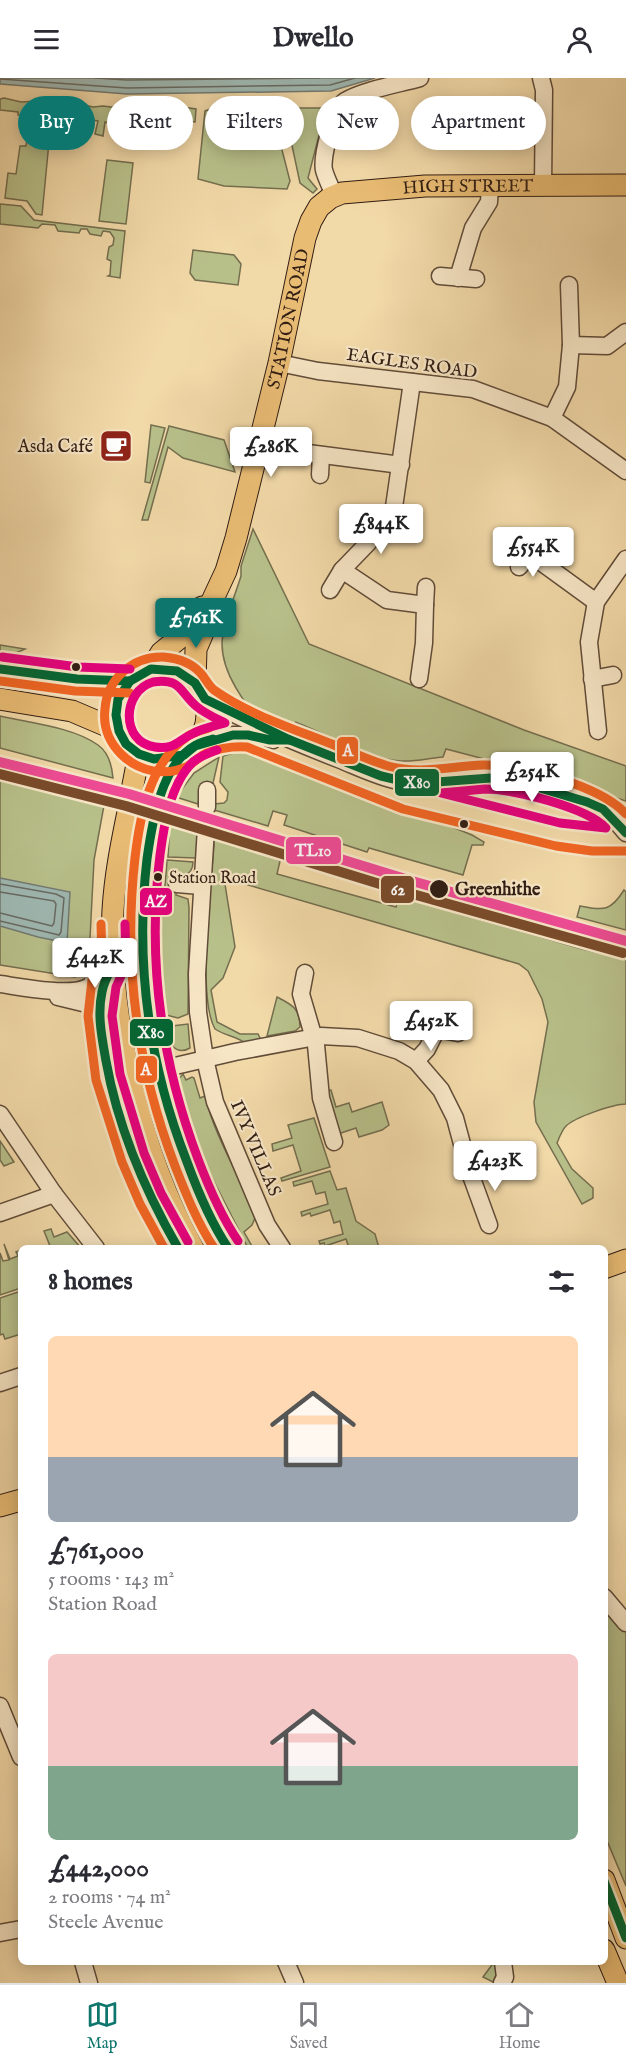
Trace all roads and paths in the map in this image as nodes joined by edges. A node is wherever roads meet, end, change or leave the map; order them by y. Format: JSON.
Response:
{"nodes":[{"id":1,"x":420,"y":78,"type":"edge"},
{"id":2,"x":541,"y":78,"type":"edge"},
{"id":3,"x":626,"y":185,"type":"edge"},
{"id":4,"x":490,"y":186,"type":"junction"},
{"id":5,"x":543,"y":186,"type":"junction"},
{"id":6,"x":334,"y":196,"type":"junction"},
{"id":7,"x":317,"y":210,"type":"joint"},
{"id":8,"x":440,"y":276,"type":"dead end"},
{"id":9,"x":458,"y":278,"type":"junction"},
{"id":10,"x":476,"y":279,"type":"dead end"},
{"id":11,"x":569,"y":285,"type":"dead end"},
{"id":12,"x":626,"y":332,"type":"edge"},
{"id":13,"x":571,"y":345,"type":"junction"},
{"id":14,"x":279,"y":363,"type":"junction"},
{"id":15,"x":412,"y":382,"type":"junction"},
{"id":16,"x":552,"y":418,"type":"junction"},
{"id":17,"x":300,"y":452,"type":"dead end"},
{"id":18,"x":321,"y":455,"type":"junction"},
{"id":19,"x":401,"y":465,"type":"junction"},
{"id":20,"x":626,"y":471,"type":"edge"},
{"id":21,"x":320,"y":474,"type":"dead end"},
{"id":22,"x":543,"y":538,"type":"dead end"},
{"id":23,"x":626,"y":559,"type":"edge"},
{"id":24,"x":342,"y":570,"type":"junction"},
{"id":25,"x":426,"y":587,"type":"dead end"},
{"id":26,"x":330,"y":590,"type":"dead end"},
{"id":27,"x":212,"y":601,"type":"junction"},
{"id":28,"x":596,"y":602,"type":"junction"},
{"id":29,"x":425,"y":605,"type":"junction"},
{"id":30,"x":0,"y":669,"type":"edge"},
{"id":31,"x":151,"y":669,"type":"junction"},
{"id":32,"x":613,"y":675,"type":"dead end"},
{"id":33,"x":419,"y":679,"type":"dead end"},
{"id":34,"x":592,"y":679,"type":"junction"},
{"id":35,"x":130,"y":681,"type":"junction"},
{"id":36,"x":200,"y":691,"type":"junction"},
{"id":37,"x":0,"y":699,"type":"edge"},
{"id":38,"x":119,"y":731,"type":"junction"},
{"id":39,"x":598,"y":731,"type":"dead end"},
{"id":40,"x":290,"y":740,"type":"junction"},
{"id":41,"x":190,"y":750,"type":"junction"},
{"id":42,"x":139,"y":754,"type":"junction"},
{"id":43,"x":133,"y":785,"type":"dead end"},
{"id":44,"x":207,"y":790,"type":"dead end"},
{"id":45,"x":161,"y":793,"type":"dead end"},
{"id":46,"x":129,"y":807,"type":"dead end"},
{"id":47,"x":207,"y":807,"type":"dead end"},
{"id":48,"x":154,"y":814,"type":"dead end"},
{"id":49,"x":206,"y":828,"type":"dead end"},
{"id":50,"x":626,"y":832,"type":"edge"},
{"id":51,"x":177,"y":884,"type":"dead end"},
{"id":52,"x":201,"y":886,"type":"junction"},
{"id":53,"x":114,"y":963,"type":"junction"},
{"id":54,"x":305,"y":973,"type":"dead end"},
{"id":55,"x":0,"y":984,"type":"edge"},
{"id":56,"x":46,"y":991,"type":"junction"},
{"id":57,"x":122,"y":1026,"type":"junction"},
{"id":58,"x":458,"y":1033,"type":"dead end"},
{"id":59,"x":312,"y":1037,"type":"junction"},
{"id":60,"x":205,"y":1059,"type":"junction"},
{"id":61,"x":416,"y":1061,"type":"junction"},
{"id":62,"x":158,"y":1070,"type":"junction"},
{"id":63,"x":0,"y":1114,"type":"edge"},
{"id":64,"x":334,"y":1142,"type":"dead end"},
{"id":65,"x":54,"y":1194,"type":"junction"},
{"id":66,"x":0,"y":1213,"type":"edge"},
{"id":67,"x":489,"y":1225,"type":"dead end"},
{"id":68,"x":94,"y":1245,"type":"edge"},
{"id":69,"x":191,"y":1245,"type":"edge"},
{"id":70,"x":226,"y":1245,"type":"edge"},
{"id":71,"x":280,"y":1245,"type":"edge"},
{"id":72,"x":626,"y":1260,"type":"edge"},
{"id":73,"x":608,"y":1267,"type":"edge"},
{"id":74,"x":18,"y":1377,"type":"edge"},
{"id":75,"x":0,"y":1383,"type":"edge"},
{"id":76,"x":18,"y":1501,"type":"edge"},
{"id":77,"x":0,"y":1506,"type":"edge"},
{"id":78,"x":608,"y":1602,"type":"edge"},
{"id":79,"x":626,"y":1623,"type":"edge"},
{"id":80,"x":0,"y":1706,"type":"edge"},
{"id":81,"x":18,"y":1750,"type":"edge"},
{"id":82,"x":608,"y":1891,"type":"edge"},
{"id":83,"x":18,"y":1930,"type":"edge"},
{"id":84,"x":0,"y":1933,"type":"edge"},
{"id":85,"x":626,"y":1938,"type":"edge"},
{"id":86,"x":608,"y":1959,"type":"edge"},
{"id":87,"x":84,"y":1965,"type":"edge"},
{"id":88,"x":287,"y":1965,"type":"edge"},
{"id":89,"x":503,"y":1965,"type":"edge"},
{"id":90,"x":89,"y":1983,"type":"edge"},
{"id":91,"x":295,"y":1983,"type":"edge"},
{"id":92,"x":502,"y":1983,"type":"edge"},
{"id":93,"x":618,"y":1983,"type":"edge"}],
"edges":[{"from":1,"to":6,"type":"street"},
{"from":2,"to":5,"type":"street"},
{"from":3,"to":5,"type":"main road","name":"HIGH STREET"},
{"from":4,"to":5,"type":"main road","name":"HIGH STREET"},
{"from":4,"to":6,"type":"main road","name":"HIGH STREET"},
{"from":4,"to":9,"type":"street"},
{"from":6,"to":7,"type":"main road","name":"HIGH STREET"},
{"from":7,"to":14,"type":"main road","name":"STATION ROAD"},
{"from":8,"to":9,"type":"street"},
{"from":9,"to":10,"type":"street"},
{"from":11,"to":13,"type":"street"},
{"from":12,"to":13,"type":"street"},
{"from":13,"to":16,"type":"street"},
{"from":14,"to":15,"type":"street","name":"EAGLES ROAD"},
{"from":14,"to":27,"type":"main road","name":"STATION ROAD"},
{"from":15,"to":16,"type":"street","name":"EAGLES ROAD"},
{"from":15,"to":19,"type":"street"},
{"from":16,"to":20,"type":"street","name":"EAGLES ROAD"},
{"from":17,"to":18,"type":"street"},
{"from":18,"to":19,"type":"street"},
{"from":18,"to":21,"type":"street"},
{"from":19,"to":24,"type":"street"},
{"from":22,"to":28,"type":"street"},
{"from":23,"to":28,"type":"street"},
{"from":24,"to":26,"type":"street"},
{"from":24,"to":29,"type":"street"},
{"from":25,"to":29,"type":"street"},
{"from":27,"to":31,"type":"main road","name":"STATION ROAD"},
{"from":27,"to":36,"type":"main road","name":"STATION ROAD"},
{"from":28,"to":34,"type":"street"},
{"from":29,"to":33,"type":"street"},
{"from":30,"to":35,"type":"main road"},
{"from":31,"to":35,"type":"main road"},
{"from":31,"to":36,"type":"main road"},
{"from":32,"to":34,"type":"street"},
{"from":34,"to":39,"type":"street"},
{"from":35,"to":38,"type":"main road"},
{"from":36,"to":40,"type":"street"},
{"from":36,"to":41,"type":"main road"},
{"from":37,"to":38,"type":"main road"},
{"from":38,"to":42,"type":"main road"},
{"from":40,"to":41,"type":"street"},
{"from":40,"to":50,"type":"street"},
{"from":41,"to":42,"type":"main road"},
{"from":41,"to":45,"type":"main road"},
{"from":42,"to":43,"type":"main road"},
{"from":44,"to":47,"type":"street"},
{"from":46,"to":53,"type":"main road"},
{"from":48,"to":62,"type":"main road"},
{"from":49,"to":52,"type":"street"},
{"from":51,"to":52,"type":"street"},
{"from":52,"to":60,"type":"street"},
{"from":53,"to":56,"type":"street"},
{"from":53,"to":57,"type":"main road"},
{"from":54,"to":59,"type":"street"},
{"from":55,"to":56,"type":"street"},
{"from":56,"to":57,"type":"street"},
{"from":57,"to":69,"type":"main road"},
{"from":58,"to":61,"type":"street"},
{"from":59,"to":60,"type":"street"},
{"from":59,"to":61,"type":"street"},
{"from":59,"to":64,"type":"street"},
{"from":60,"to":62,"type":"street"},
{"from":60,"to":71,"type":"street","name":"IVY VILLAS"},
{"from":61,"to":67,"type":"street"},
{"from":62,"to":70,"type":"main road"},
{"from":63,"to":65,"type":"street"},
{"from":65,"to":66,"type":"street"},
{"from":65,"to":68,"type":"street"},
{"from":72,"to":73,"type":"main road"},
{"from":74,"to":75,"type":"street"},
{"from":76,"to":77,"type":"main road"},
{"from":78,"to":79,"type":"street"},
{"from":80,"to":81,"type":"street"},
{"from":82,"to":85,"type":"main road"},
{"from":83,"to":84,"type":"street"},
{"from":86,"to":93,"type":"main road"},
{"from":87,"to":90,"type":"street"},
{"from":88,"to":91,"type":"street"},
{"from":89,"to":92,"type":"street"}]}
